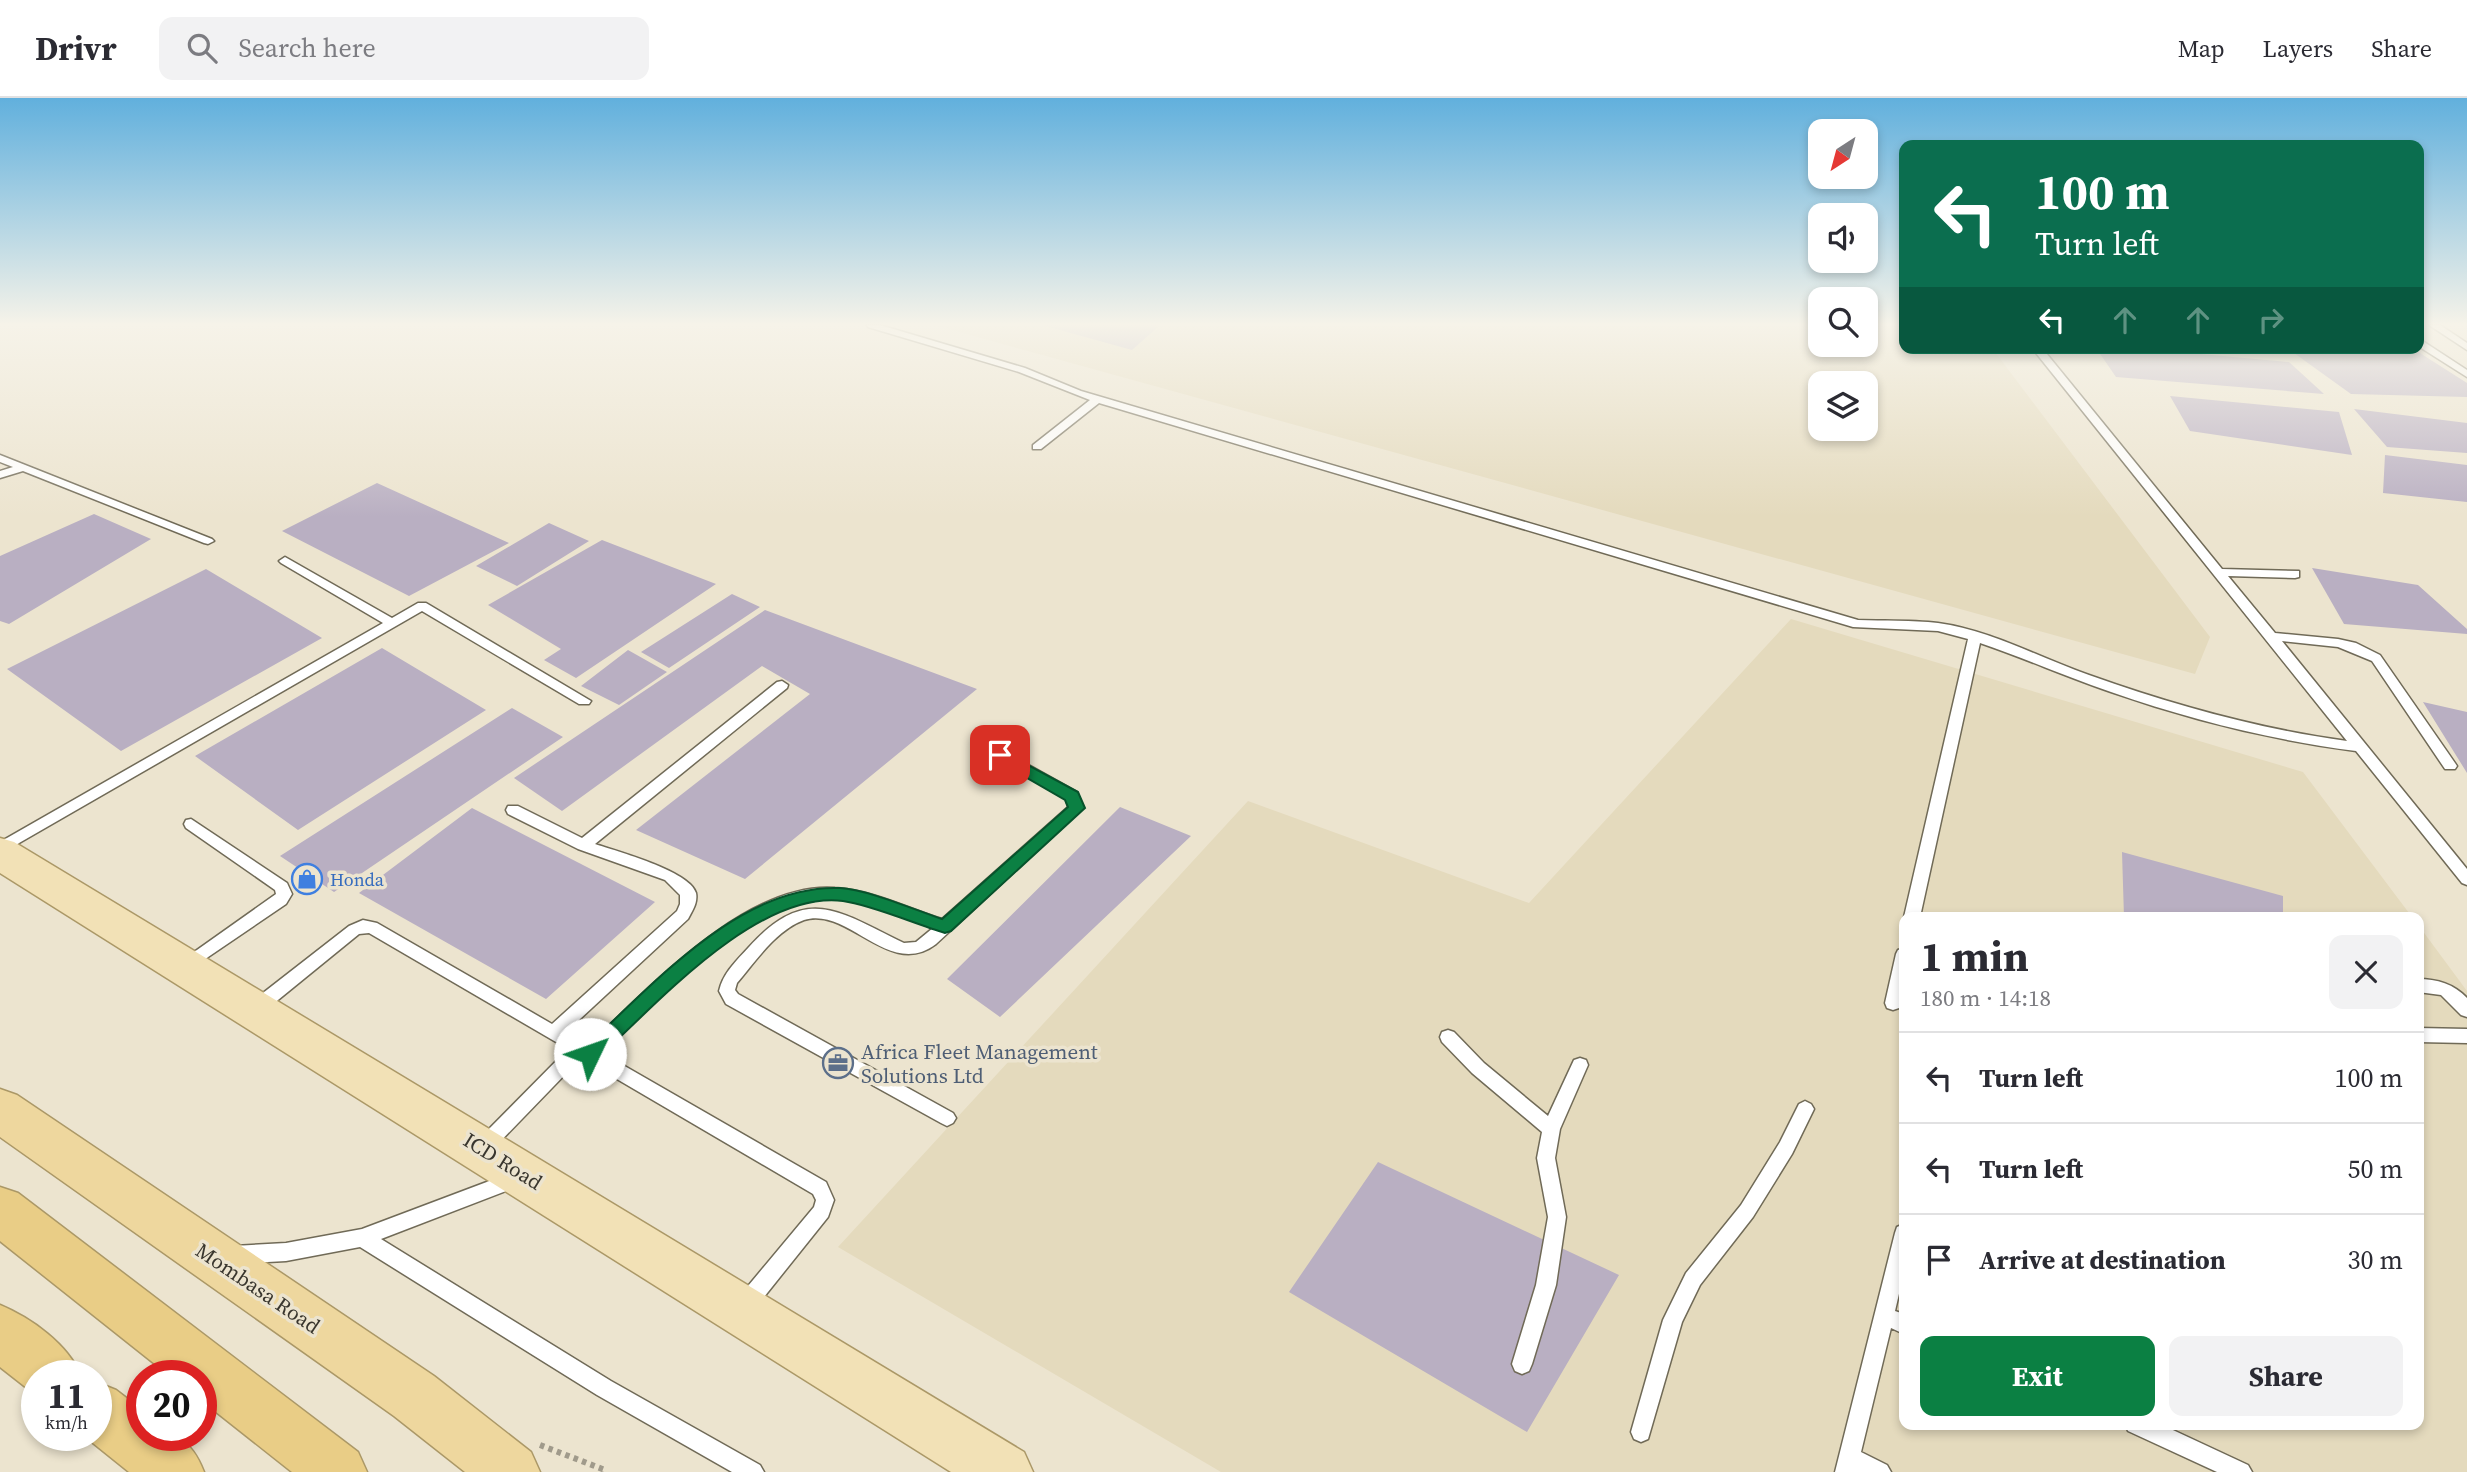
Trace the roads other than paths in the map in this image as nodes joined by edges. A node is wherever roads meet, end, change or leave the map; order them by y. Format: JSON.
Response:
{"nodes":[{"id":1,"x":1072,"y":389,"type":"edge"},
{"id":2,"x":2070,"y":389,"type":"edge"},
{"id":3,"x":1098,"y":399,"type":"junction"},
{"id":4,"x":1037,"y":447,"type":"dead end"},
{"id":5,"x":0,"y":458,"type":"edge"},
{"id":6,"x":24,"y":467,"type":"junction"},
{"id":7,"x":0,"y":475,"type":"edge"},
{"id":8,"x":208,"y":541,"type":"dead end"},
{"id":9,"x":285,"y":561,"type":"dead end"},
{"id":10,"x":2218,"y":572,"type":"junction"},
{"id":11,"x":2295,"y":574,"type":"dead end"},
{"id":12,"x":392,"y":623,"type":"junction"},
{"id":13,"x":1975,"y":636,"type":"junction"},
{"id":14,"x":2271,"y":638,"type":"junction"},
{"id":15,"x":782,"y":685,"type":"dead end"},
{"id":16,"x":584,"y":701,"type":"dead end"},
{"id":17,"x":2360,"y":747,"type":"junction"},
{"id":18,"x":1000,"y":755,"type":"dead end"},
{"id":19,"x":2450,"y":766,"type":"dead end"},
{"id":20,"x":513,"y":810,"type":"dead end"},
{"id":21,"x":191,"y":824,"type":"dead end"},
{"id":22,"x":583,"y":845,"type":"junction"},
{"id":23,"x":0,"y":851,"type":"edge"},
{"id":24,"x":2467,"y":878,"type":"edge"},
{"id":25,"x":1913,"y":912,"type":"edge"},
{"id":26,"x":945,"y":926,"type":"junction"},
{"id":27,"x":185,"y":966,"type":"junction"},
{"id":28,"x":1899,"y":976,"type":"edge"},
{"id":29,"x":2424,"y":985,"type":"edge"},
{"id":30,"x":1893,"y":1003,"type":"dead end"},
{"id":31,"x":254,"y":1009,"type":"junction"},
{"id":32,"x":2467,"y":1010,"type":"edge"},
{"id":33,"x":553,"y":1032,"type":"junction"},
{"id":34,"x":2424,"y":1035,"type":"edge"},
{"id":35,"x":2467,"y":1036,"type":"edge"},
{"id":36,"x":1448,"y":1037,"type":"dead end"},
{"id":37,"x":585,"y":1051,"type":"junction"},
{"id":38,"x":1580,"y":1065,"type":"dead end"},
{"id":39,"x":0,"y":1110,"type":"edge"},
{"id":40,"x":1805,"y":1110,"type":"dead end"},
{"id":41,"x":947,"y":1118,"type":"dead end"},
{"id":42,"x":1551,"y":1129,"type":"junction"},
{"id":43,"x":482,"y":1148,"type":"junction"},
{"id":44,"x":525,"y":1175,"type":"junction"},
{"id":45,"x":0,"y":1210,"type":"edge"},
{"id":46,"x":362,"y":1238,"type":"junction"},
{"id":47,"x":1899,"y":1254,"type":"edge"},
{"id":48,"x":212,"y":1256,"type":"junction"},
{"id":49,"x":742,"y":1309,"type":"junction"},
{"id":50,"x":1884,"y":1316,"type":"junction"},
{"id":51,"x":1899,"y":1322,"type":"edge"},
{"id":52,"x":0,"y":1332,"type":"edge"},
{"id":53,"x":34,"y":1360,"type":"edge"},
{"id":54,"x":1522,"y":1364,"type":"dead end"},
{"id":55,"x":112,"y":1423,"type":"edge"},
{"id":56,"x":2148,"y":1430,"type":"edge"},
{"id":57,"x":1641,"y":1432,"type":"dead end"},
{"id":58,"x":1848,"y":1464,"type":"edge"},
{"id":59,"x":175,"y":1472,"type":"edge"},
{"id":60,"x":338,"y":1472,"type":"edge"},
{"id":61,"x":511,"y":1472,"type":"edge"},
{"id":62,"x":752,"y":1472,"type":"edge"},
{"id":63,"x":1004,"y":1472,"type":"edge"},
{"id":64,"x":1880,"y":1472,"type":"edge"},
{"id":65,"x":2241,"y":1472,"type":"edge"}],
"edges":[{"from":1,"to":3,"type":"lane"},
{"from":2,"to":10,"type":"lane"},
{"from":3,"to":4,"type":"lane"},
{"from":3,"to":13,"type":"lane"},
{"from":5,"to":6,"type":"lane"},
{"from":6,"to":7,"type":"lane"},
{"from":6,"to":8,"type":"lane"},
{"from":9,"to":12,"type":"lane"},
{"from":10,"to":11,"type":"lane"},
{"from":10,"to":14,"type":"lane"},
{"from":12,"to":16,"type":"lane"},
{"from":12,"to":23,"type":"lane"},
{"from":13,"to":17,"type":"lane"},
{"from":13,"to":25,"type":"lane"},
{"from":14,"to":17,"type":"lane"},
{"from":14,"to":19,"type":"lane"},
{"from":15,"to":22,"type":"lane"},
{"from":17,"to":24,"type":"lane"},
{"from":18,"to":26,"type":"lane"},
{"from":20,"to":22,"type":"lane"},
{"from":21,"to":27,"type":"lane"},
{"from":22,"to":33,"type":"lane"},
{"from":23,"to":27,"type":"main road","name":"ICD Road"},
{"from":26,"to":37,"type":"lane"},
{"from":26,"to":41,"type":"lane"},
{"from":27,"to":31,"type":"main road","name":"ICD Road"},
{"from":28,"to":30,"type":"lane"},
{"from":29,"to":32,"type":"lane"},
{"from":31,"to":33,"type":"lane"},
{"from":31,"to":43,"type":"main road","name":"ICD Road"},
{"from":33,"to":37,"type":"lane"},
{"from":34,"to":35,"type":"lane"},
{"from":36,"to":42,"type":"lane"},
{"from":37,"to":43,"type":"lane"},
{"from":37,"to":49,"type":"lane"},
{"from":38,"to":42,"type":"lane"},
{"from":39,"to":48,"type":"highway","name":"Mombasa Road"},
{"from":40,"to":57,"type":"lane"},
{"from":42,"to":54,"type":"lane"},
{"from":43,"to":44,"type":"main road","name":"ICD Road"},
{"from":44,"to":46,"type":"lane"},
{"from":44,"to":49,"type":"main road","name":"ICD Road"},
{"from":45,"to":60,"type":"highway"},
{"from":46,"to":48,"type":"lane"},
{"from":46,"to":62,"type":"lane"},
{"from":47,"to":50,"type":"lane"},
{"from":48,"to":61,"type":"highway","name":"Mombasa Road"},
{"from":49,"to":63,"type":"main road","name":"ICD Road"},
{"from":50,"to":51,"type":"lane"},
{"from":50,"to":58,"type":"lane"},
{"from":52,"to":53,"type":"highway"},
{"from":55,"to":59,"type":"highway"},
{"from":56,"to":65,"type":"lane"},
{"from":58,"to":64,"type":"lane"}]}
